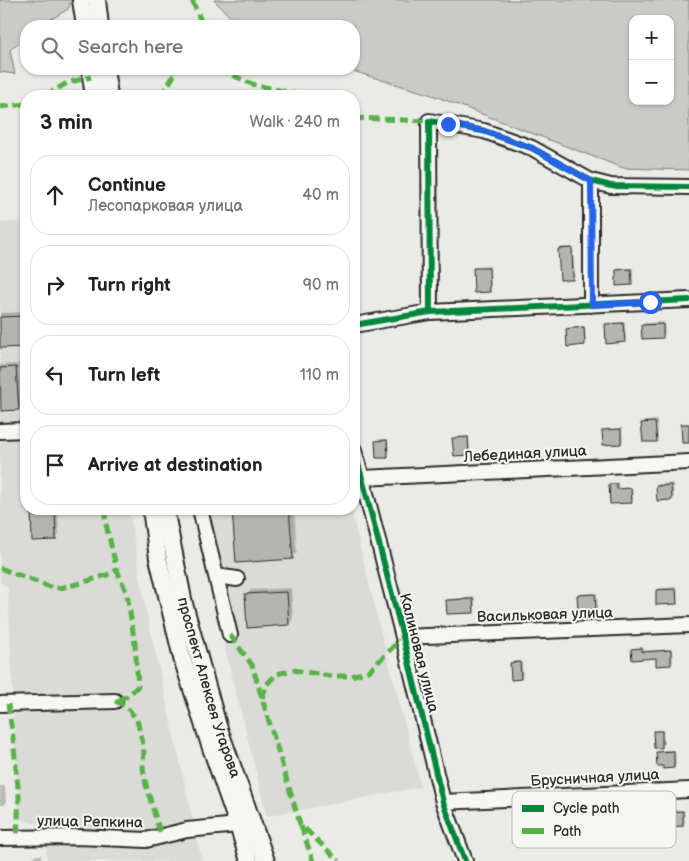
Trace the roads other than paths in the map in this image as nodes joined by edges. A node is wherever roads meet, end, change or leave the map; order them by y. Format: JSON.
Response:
{"nodes":[{"id":1,"x":81,"y":0,"type":"edge"},
{"id":2,"x":97,"y":0,"type":"edge"},
{"id":3,"x":84,"y":20,"type":"edge"},
{"id":4,"x":99,"y":20,"type":"edge"},
{"id":5,"x":91,"y":75,"type":"edge"},
{"id":6,"x":106,"y":75,"type":"edge"},
{"id":7,"x":93,"y":90,"type":"edge"},
{"id":8,"x":108,"y":90,"type":"edge"},
{"id":9,"x":591,"y":181,"type":"junction"},
{"id":10,"x":689,"y":187,"type":"edge"},
{"id":11,"x":689,"y":300,"type":"edge"},
{"id":12,"x":592,"y":305,"type":"junction"},
{"id":13,"x":430,"y":312,"type":"junction"},
{"id":14,"x":360,"y":324,"type":"edge"},
{"id":15,"x":20,"y":430,"type":"edge"},
{"id":16,"x":0,"y":431,"type":"edge"},
{"id":17,"x":689,"y":462,"type":"edge"},
{"id":18,"x":360,"y":471,"type":"edge"},
{"id":19,"x":362,"y":478,"type":"junction"},
{"id":20,"x":152,"y":515,"type":"edge"},
{"id":21,"x":166,"y":515,"type":"edge"},
{"id":22,"x":201,"y":515,"type":"edge"},
{"id":23,"x":216,"y":576,"type":"junction"},
{"id":24,"x":238,"y":579,"type":"dead end"},
{"id":25,"x":689,"y":625,"type":"edge"},
{"id":26,"x":230,"y":635,"type":"dead end"},
{"id":27,"x":403,"y":637,"type":"junction"},
{"id":28,"x":115,"y":701,"type":"dead end"},
{"id":29,"x":0,"y":704,"type":"edge"},
{"id":30,"x":689,"y":790,"type":"edge"},
{"id":31,"x":668,"y":791,"type":"edge"},
{"id":32,"x":512,"y":799,"type":"edge"},
{"id":33,"x":443,"y":802,"type":"junction"},
{"id":34,"x":238,"y":824,"type":"junction"},
{"id":35,"x":0,"y":838,"type":"edge"},
{"id":36,"x":249,"y":861,"type":"edge"},
{"id":37,"x":266,"y":861,"type":"edge"},
{"id":38,"x":465,"y":861,"type":"edge"}],
"edges":[{"from":1,"to":3,"type":"main road"},
{"from":2,"to":4,"type":"main road"},
{"from":5,"to":7,"type":"main road"},
{"from":6,"to":8,"type":"main road"},
{"from":9,"to":10,"type":"street"},
{"from":9,"to":12,"type":"street"},
{"from":9,"to":13,"type":"street"},
{"from":11,"to":12,"type":"street"},
{"from":12,"to":13,"type":"street"},
{"from":13,"to":14,"type":"street"},
{"from":15,"to":16,"type":"street"},
{"from":17,"to":19,"type":"street","name":"Лебединая улица"},
{"from":18,"to":19,"type":"street","name":"Калиновая улица"},
{"from":19,"to":27,"type":"street","name":"Калиновая улица"},
{"from":20,"to":34,"type":"main road","name":"проспект Алексея Угарова"},
{"from":21,"to":37,"type":"main road","name":"проспект Алексея Угарова"},
{"from":22,"to":23,"type":"street"},
{"from":23,"to":24,"type":"street"},
{"from":23,"to":26,"type":"street"},
{"from":25,"to":27,"type":"street","name":"Васильковая улица"},
{"from":27,"to":33,"type":"street","name":"Калиновая улица"},
{"from":28,"to":29,"type":"street"},
{"from":30,"to":31,"type":"street","name":"Брусничная улица"},
{"from":32,"to":33,"type":"street","name":"Брусничная улица"},
{"from":33,"to":38,"type":"street","name":"Калиновая улица"},
{"from":34,"to":35,"type":"street","name":"улица Репкина"},
{"from":34,"to":36,"type":"main road","name":"проспект Алексея Угарова"}]}
